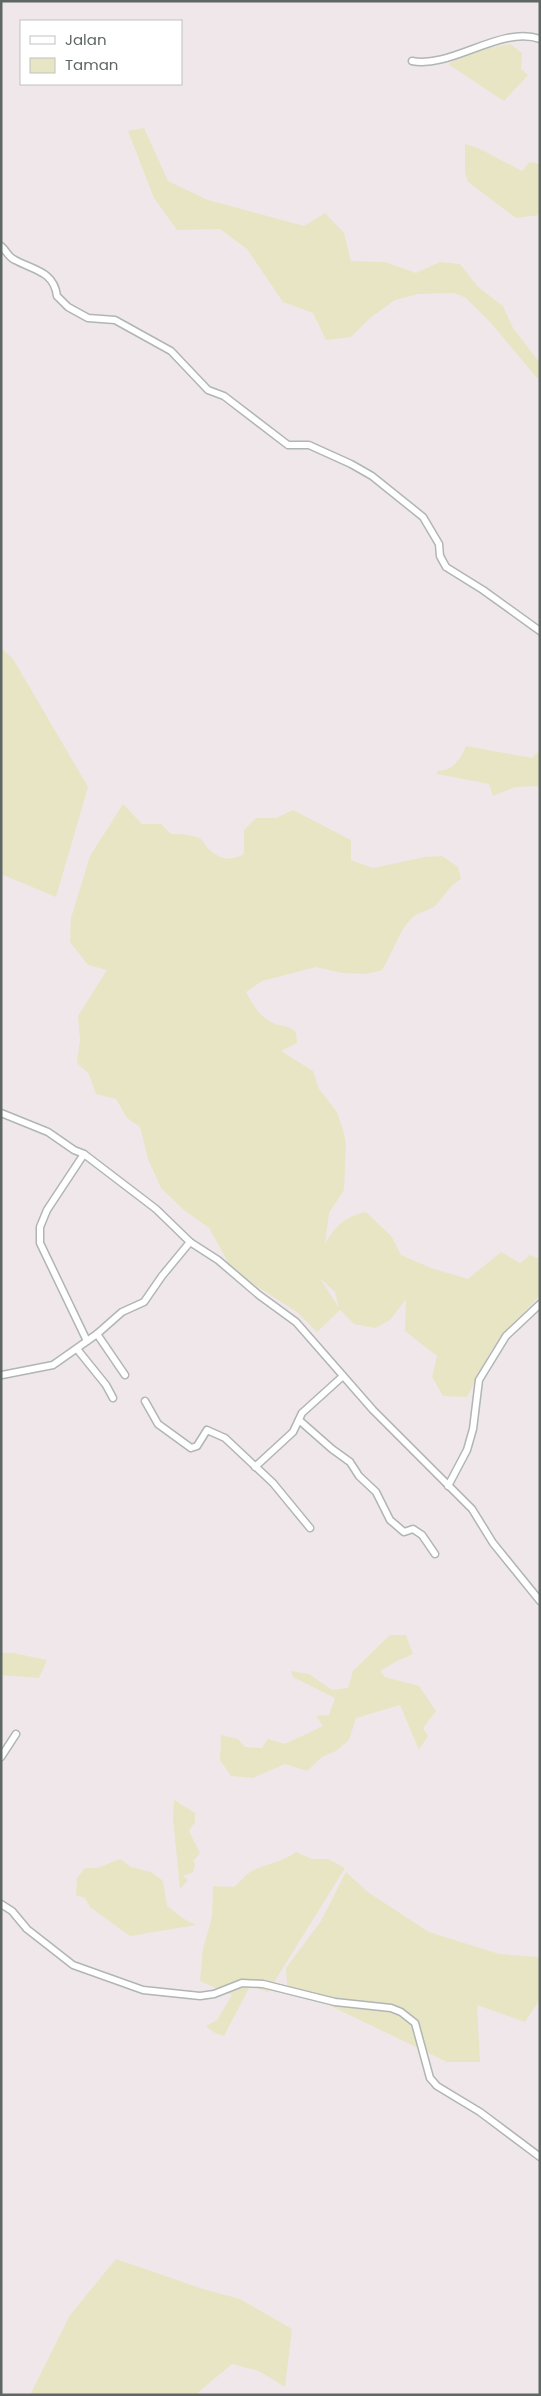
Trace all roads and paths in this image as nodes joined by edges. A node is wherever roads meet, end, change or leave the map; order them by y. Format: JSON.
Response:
{"nodes":[{"id":1,"x":540,"y":39,"type":"edge"},
{"id":2,"x":412,"y":61,"type":"dead end"},
{"id":3,"x":1,"y":246,"type":"edge"},
{"id":4,"x":540,"y":631,"type":"edge"},
{"id":5,"x":1,"y":1113,"type":"edge"},
{"id":6,"x":84,"y":1154,"type":"junction"},
{"id":7,"x":190,"y":1242,"type":"junction"},
{"id":8,"x":540,"y":1304,"type":"edge"},
{"id":9,"x":98,"y":1334,"type":"junction"},
{"id":10,"x":87,"y":1341,"type":"junction"},
{"id":11,"x":77,"y":1349,"type":"junction"},
{"id":12,"x":2,"y":1375,"type":"edge"},
{"id":13,"x":125,"y":1375,"type":"dead end"},
{"id":14,"x":343,"y":1376,"type":"junction"},
{"id":15,"x":114,"y":1398,"type":"dead end"},
{"id":16,"x":145,"y":1401,"type":"dead end"},
{"id":17,"x":299,"y":1420,"type":"junction"},
{"id":18,"x":255,"y":1467,"type":"junction"},
{"id":19,"x":448,"y":1486,"type":"junction"},
{"id":20,"x":310,"y":1528,"type":"dead end"},
{"id":21,"x":435,"y":1554,"type":"dead end"},
{"id":22,"x":540,"y":1600,"type":"edge"},
{"id":23,"x":16,"y":1734,"type":"dead end"},
{"id":24,"x":1,"y":1757,"type":"edge"},
{"id":25,"x":1,"y":1904,"type":"edge"},
{"id":26,"x":540,"y":2157,"type":"edge"}],
"edges":[{"from":1,"to":2,"type":"street"},
{"from":3,"to":4,"type":"street"},
{"from":5,"to":6,"type":"street"},
{"from":6,"to":7,"type":"street"},
{"from":6,"to":10,"type":"street"},
{"from":7,"to":9,"type":"street"},
{"from":7,"to":14,"type":"street"},
{"from":8,"to":19,"type":"street"},
{"from":9,"to":10,"type":"street"},
{"from":9,"to":13,"type":"street"},
{"from":10,"to":11,"type":"street"},
{"from":11,"to":12,"type":"street"},
{"from":11,"to":15,"type":"street"},
{"from":14,"to":17,"type":"street"},
{"from":14,"to":19,"type":"street"},
{"from":16,"to":18,"type":"street"},
{"from":17,"to":18,"type":"street"},
{"from":17,"to":21,"type":"street"},
{"from":18,"to":20,"type":"street"},
{"from":19,"to":22,"type":"street"},
{"from":23,"to":24,"type":"street"},
{"from":25,"to":26,"type":"street"}]}
